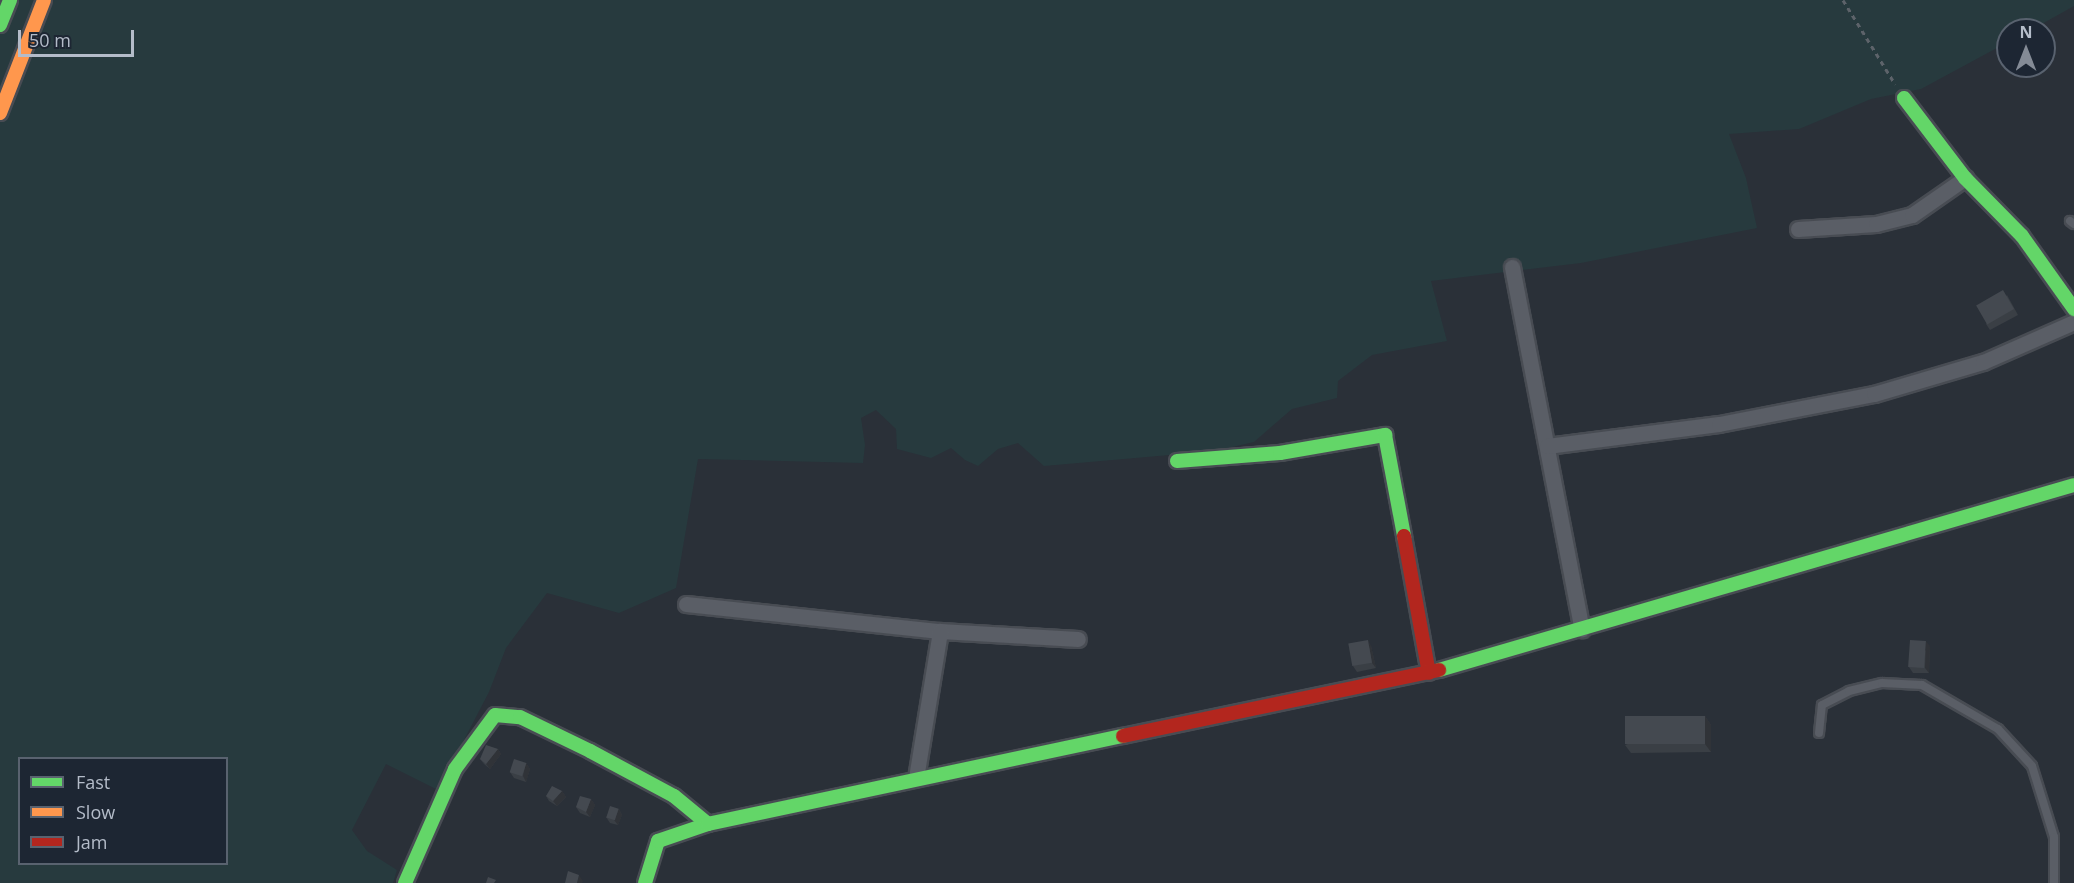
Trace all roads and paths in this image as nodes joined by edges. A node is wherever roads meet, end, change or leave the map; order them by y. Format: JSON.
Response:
{"nodes":[{"id":1,"x":10,"y":0,"type":"edge"},
{"id":2,"x":44,"y":0,"type":"edge"},
{"id":3,"x":1843,"y":0,"type":"edge"},
{"id":4,"x":0,"y":25,"type":"edge"},
{"id":5,"x":1904,"y":98,"type":"joint"},
{"id":6,"x":0,"y":113,"type":"edge"},
{"id":7,"x":1965,"y":178,"type":"junction"},
{"id":8,"x":1798,"y":229,"type":"dead end"},
{"id":9,"x":1512,"y":267,"type":"dead end"},
{"id":10,"x":2074,"y":309,"type":"edge"},
{"id":11,"x":2074,"y":322,"type":"edge"},
{"id":12,"x":1547,"y":446,"type":"junction"},
{"id":13,"x":1177,"y":461,"type":"dead end"},
{"id":14,"x":2074,"y":485,"type":"edge"},
{"id":15,"x":686,"y":604,"type":"dead end"},
{"id":16,"x":1582,"y":629,"type":"junction"},
{"id":17,"x":940,"y":631,"type":"junction"},
{"id":18,"x":1078,"y":639,"type":"dead end"},
{"id":19,"x":1429,"y":673,"type":"junction"},
{"id":20,"x":1819,"y":733,"type":"dead end"},
{"id":21,"x":916,"y":778,"type":"junction"},
{"id":22,"x":708,"y":824,"type":"junction"},
{"id":23,"x":405,"y":883,"type":"edge"},
{"id":24,"x":645,"y":883,"type":"edge"},
{"id":25,"x":2054,"y":883,"type":"edge"}],
"edges":[{"from":1,"to":4,"type":"street"},
{"from":2,"to":6,"type":"street"},
{"from":3,"to":5,"type":"path"},
{"from":5,"to":7,"type":"street"},
{"from":7,"to":8,"type":"street"},
{"from":7,"to":10,"type":"street"},
{"from":9,"to":12,"type":"street"},
{"from":11,"to":12,"type":"street"},
{"from":12,"to":16,"type":"street"},
{"from":13,"to":19,"type":"street"},
{"from":14,"to":16,"type":"street"},
{"from":15,"to":17,"type":"street"},
{"from":16,"to":19,"type":"street"},
{"from":17,"to":18,"type":"street"},
{"from":17,"to":21,"type":"street"},
{"from":19,"to":21,"type":"street"},
{"from":20,"to":25,"type":"lane"},
{"from":21,"to":22,"type":"street"},
{"from":22,"to":23,"type":"street"},
{"from":22,"to":24,"type":"street"}]}
